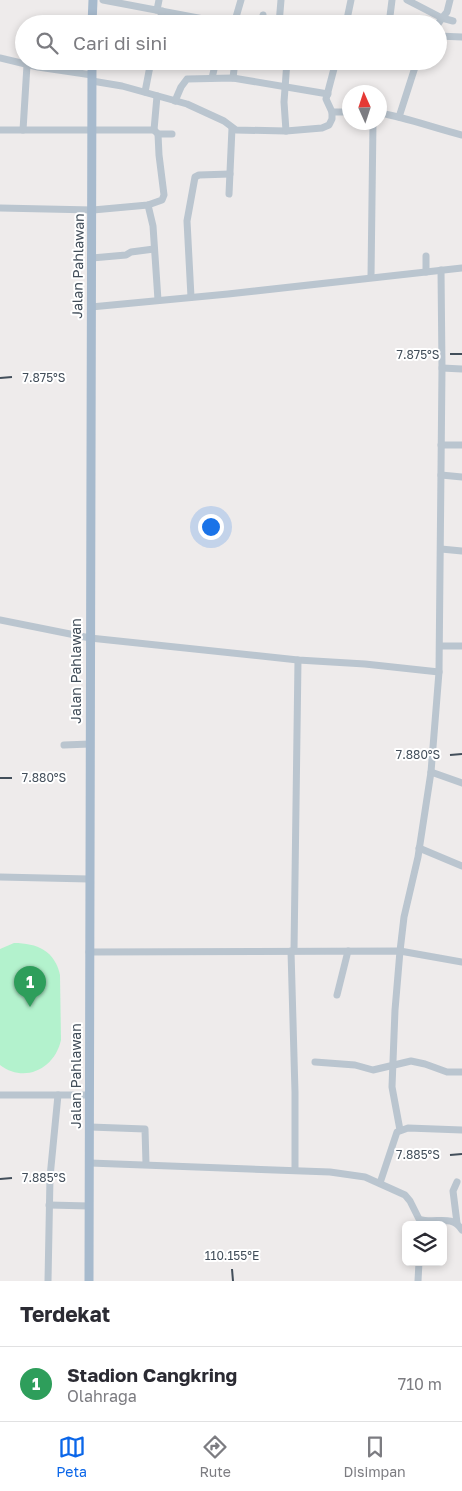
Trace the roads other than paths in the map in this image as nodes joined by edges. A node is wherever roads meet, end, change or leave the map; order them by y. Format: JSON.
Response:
{"nodes":[{"id":1,"x":92,"y":0,"type":"edge"},
{"id":2,"x":103,"y":0,"type":"edge"},
{"id":3,"x":159,"y":0,"type":"edge"},
{"id":4,"x":242,"y":0,"type":"edge"},
{"id":5,"x":281,"y":0,"type":"edge"},
{"id":6,"x":351,"y":0,"type":"edge"},
{"id":7,"x":392,"y":0,"type":"edge"},
{"id":8,"x":408,"y":0,"type":"edge"},
{"id":9,"x":450,"y":0,"type":"edge"},
{"id":10,"x":160,"y":10,"type":"junction"},
{"id":11,"x":92,"y":15,"type":"edge"},
{"id":12,"x":160,"y":15,"type":"edge"},
{"id":13,"x":185,"y":15,"type":"edge"},
{"id":14,"x":237,"y":15,"type":"edge"},
{"id":15,"x":280,"y":15,"type":"edge"},
{"id":16,"x":348,"y":15,"type":"edge"},
{"id":17,"x":390,"y":15,"type":"edge"},
{"id":18,"x":433,"y":15,"type":"edge"},
{"id":19,"x":445,"y":15,"type":"edge"},
{"id":20,"x":447,"y":21,"type":"edge"},
{"id":21,"x":453,"y":21,"type":"dead end"},
{"id":22,"x":447,"y":36,"type":"edge"},
{"id":23,"x":462,"y":36,"type":"edge"},
{"id":24,"x":0,"y":58,"type":"edge"},
{"id":25,"x":15,"y":61,"type":"edge"},
{"id":26,"x":27,"y":70,"type":"edge"},
{"id":27,"x":55,"y":70,"type":"edge"},
{"id":28,"x":92,"y":70,"type":"edge"},
{"id":29,"x":149,"y":70,"type":"edge"},
{"id":30,"x":214,"y":70,"type":"edge"},
{"id":31,"x":234,"y":70,"type":"edge"},
{"id":32,"x":286,"y":70,"type":"edge"},
{"id":33,"x":334,"y":70,"type":"edge"},
{"id":34,"x":413,"y":70,"type":"edge"},
{"id":35,"x":92,"y":78,"type":"junction"},
{"id":36,"x":212,"y":78,"type":"junction"},
{"id":37,"x":233,"y":78,"type":"junction"},
{"id":38,"x":285,"y":86,"type":"junction"},
{"id":39,"x":145,"y":92,"type":"junction"},
{"id":40,"x":328,"y":94,"type":"junction"},
{"id":41,"x":157,"y":96,"type":"junction"},
{"id":42,"x":175,"y":101,"type":"junction"},
{"id":43,"x":332,"y":112,"type":"junction"},
{"id":44,"x":342,"y":112,"type":"edge"},
{"id":45,"x":387,"y":115,"type":"edge"},
{"id":46,"x":399,"y":117,"type":"junction"},
{"id":47,"x":232,"y":128,"type":"junction"},
{"id":48,"x":0,"y":130,"type":"edge"},
{"id":49,"x":23,"y":130,"type":"junction"},
{"id":50,"x":90,"y":130,"type":"junction"},
{"id":51,"x":286,"y":130,"type":"junction"},
{"id":52,"x":373,"y":130,"type":"edge"},
{"id":53,"x":156,"y":132,"type":"junction"},
{"id":54,"x":172,"y":134,"type":"dead end"},
{"id":55,"x":462,"y":135,"type":"edge"},
{"id":56,"x":230,"y":174,"type":"junction"},
{"id":57,"x":229,"y":194,"type":"dead end"},
{"id":58,"x":148,"y":205,"type":"junction"},
{"id":59,"x":0,"y":208,"type":"edge"},
{"id":60,"x":93,"y":210,"type":"junction"},
{"id":61,"x":154,"y":249,"type":"junction"},
{"id":62,"x":426,"y":256,"type":"dead end"},
{"id":63,"x":92,"y":258,"type":"junction"},
{"id":64,"x":462,"y":268,"type":"edge"},
{"id":65,"x":441,"y":270,"type":"junction"},
{"id":66,"x":426,"y":272,"type":"junction"},
{"id":67,"x":371,"y":277,"type":"junction"},
{"id":68,"x":191,"y":297,"type":"junction"},
{"id":69,"x":158,"y":300,"type":"junction"},
{"id":70,"x":91,"y":307,"type":"junction"},
{"id":71,"x":442,"y":368,"type":"junction"},
{"id":72,"x":462,"y":369,"type":"edge"},
{"id":73,"x":441,"y":445,"type":"junction"},
{"id":74,"x":462,"y":445,"type":"edge"},
{"id":75,"x":441,"y":475,"type":"junction"},
{"id":76,"x":462,"y":477,"type":"edge"},
{"id":77,"x":440,"y":549,"type":"junction"},
{"id":78,"x":462,"y":552,"type":"edge"},
{"id":79,"x":0,"y":620,"type":"edge"},
{"id":80,"x":90,"y":638,"type":"junction"},
{"id":81,"x":440,"y":646,"type":"junction"},
{"id":82,"x":462,"y":646,"type":"edge"},
{"id":83,"x":298,"y":660,"type":"junction"},
{"id":84,"x":439,"y":672,"type":"junction"},
{"id":85,"x":90,"y":744,"type":"junction"},
{"id":86,"x":64,"y":745,"type":"dead end"},
{"id":87,"x":430,"y":772,"type":"junction"},
{"id":88,"x":462,"y":783,"type":"edge"},
{"id":89,"x":419,"y":848,"type":"junction"},
{"id":90,"x":462,"y":866,"type":"edge"},
{"id":91,"x":0,"y":877,"type":"edge"},
{"id":92,"x":90,"y":878,"type":"junction"},
{"id":93,"x":293,"y":951,"type":"junction"},
{"id":94,"x":348,"y":951,"type":"junction"},
{"id":95,"x":400,"y":951,"type":"junction"},
{"id":96,"x":89,"y":952,"type":"junction"},
{"id":97,"x":462,"y":962,"type":"edge"},
{"id":98,"x":337,"y":995,"type":"dead end"},
{"id":99,"x":315,"y":1062,"type":"dead end"},
{"id":100,"x":392,"y":1065,"type":"junction"},
{"id":101,"x":462,"y":1072,"type":"edge"},
{"id":102,"x":0,"y":1095,"type":"edge"},
{"id":103,"x":58,"y":1095,"type":"junction"},
{"id":104,"x":89,"y":1095,"type":"junction"},
{"id":105,"x":90,"y":1127,"type":"junction"},
{"id":106,"x":400,"y":1130,"type":"junction"},
{"id":107,"x":462,"y":1130,"type":"edge"},
{"id":108,"x":90,"y":1163,"type":"junction"},
{"id":109,"x":146,"y":1164,"type":"junction"},
{"id":110,"x":295,"y":1170,"type":"junction"},
{"id":111,"x":457,"y":1182,"type":"dead end"},
{"id":112,"x":380,"y":1183,"type":"junction"},
{"id":113,"x":50,"y":1205,"type":"junction"},
{"id":114,"x":89,"y":1206,"type":"junction"},
{"id":115,"x":419,"y":1221,"type":"edge"},
{"id":116,"x":447,"y":1221,"type":"edge"},
{"id":117,"x":457,"y":1223,"type":"junction"},
{"id":118,"x":462,"y":1230,"type":"edge"},
{"id":119,"x":419,"y":1266,"type":"edge"},
{"id":120,"x":48,"y":1281,"type":"edge"},
{"id":121,"x":89,"y":1281,"type":"edge"},
{"id":122,"x":418,"y":1281,"type":"edge"}],
"edges":[{"from":1,"to":11,"type":"main road"},
{"from":2,"to":10,"type":"street"},
{"from":3,"to":10,"type":"street"},
{"from":4,"to":14,"type":"street"},
{"from":5,"to":15,"type":"street"},
{"from":6,"to":16,"type":"street"},
{"from":7,"to":17,"type":"street"},
{"from":8,"to":18,"type":"street"},
{"from":9,"to":19,"type":"street"},
{"from":10,"to":12,"type":"street"},
{"from":10,"to":13,"type":"street"},
{"from":20,"to":21,"type":"street"},
{"from":22,"to":23,"type":"street"},
{"from":24,"to":25,"type":"street"},
{"from":26,"to":49,"type":"street"},
{"from":27,"to":35,"type":"street"},
{"from":28,"to":35,"type":"main road","name":"Jalan Pahlawan"},
{"from":29,"to":39,"type":"street"},
{"from":30,"to":36,"type":"street"},
{"from":31,"to":37,"type":"street"},
{"from":32,"to":38,"type":"street"},
{"from":33,"to":40,"type":"street"},
{"from":34,"to":46,"type":"street"},
{"from":35,"to":39,"type":"street"},
{"from":35,"to":50,"type":"main road","name":"Jalan Pahlawan"},
{"from":36,"to":37,"type":"street"},
{"from":36,"to":42,"type":"street"},
{"from":37,"to":38,"type":"street"},
{"from":38,"to":40,"type":"street"},
{"from":38,"to":51,"type":"street"},
{"from":39,"to":41,"type":"street"},
{"from":40,"to":43,"type":"street"},
{"from":41,"to":42,"type":"street"},
{"from":41,"to":53,"type":"street"},
{"from":42,"to":47,"type":"street"},
{"from":43,"to":44,"type":"street"},
{"from":43,"to":51,"type":"street"},
{"from":45,"to":46,"type":"street"},
{"from":46,"to":55,"type":"street"},
{"from":47,"to":51,"type":"street"},
{"from":47,"to":56,"type":"street"},
{"from":48,"to":49,"type":"street"},
{"from":49,"to":50,"type":"street"},
{"from":50,"to":53,"type":"street"},
{"from":50,"to":60,"type":"main road","name":"Jalan Pahlawan"},
{"from":52,"to":67,"type":"street"},
{"from":53,"to":54,"type":"street"},
{"from":53,"to":58,"type":"street"},
{"from":56,"to":57,"type":"street"},
{"from":56,"to":68,"type":"street"},
{"from":58,"to":60,"type":"street"},
{"from":58,"to":61,"type":"street"},
{"from":59,"to":60,"type":"street"},
{"from":60,"to":63,"type":"main road","name":"Jalan Pahlawan"},
{"from":61,"to":63,"type":"street"},
{"from":61,"to":69,"type":"street"},
{"from":62,"to":66,"type":"street"},
{"from":63,"to":70,"type":"main road","name":"Jalan Pahlawan"},
{"from":64,"to":65,"type":"street"},
{"from":65,"to":66,"type":"street"},
{"from":65,"to":71,"type":"street"},
{"from":66,"to":67,"type":"street"},
{"from":67,"to":68,"type":"street"},
{"from":68,"to":69,"type":"street"},
{"from":69,"to":70,"type":"street"},
{"from":70,"to":80,"type":"main road","name":"Jalan Pahlawan"},
{"from":71,"to":72,"type":"street"},
{"from":71,"to":73,"type":"street"},
{"from":73,"to":74,"type":"street"},
{"from":73,"to":75,"type":"street"},
{"from":75,"to":76,"type":"street"},
{"from":75,"to":77,"type":"street"},
{"from":77,"to":78,"type":"street"},
{"from":77,"to":81,"type":"street"},
{"from":79,"to":80,"type":"street"},
{"from":80,"to":83,"type":"street"},
{"from":80,"to":85,"type":"main road","name":"Jalan Pahlawan"},
{"from":81,"to":82,"type":"street"},
{"from":81,"to":84,"type":"street"},
{"from":83,"to":84,"type":"street"},
{"from":83,"to":93,"type":"street"},
{"from":84,"to":87,"type":"street"},
{"from":85,"to":86,"type":"street"},
{"from":85,"to":92,"type":"main road","name":"Jalan Pahlawan"},
{"from":87,"to":88,"type":"street"},
{"from":87,"to":89,"type":"street"},
{"from":89,"to":90,"type":"street"},
{"from":89,"to":95,"type":"street"},
{"from":91,"to":92,"type":"street"},
{"from":92,"to":96,"type":"main road","name":"Jalan Pahlawan"},
{"from":93,"to":94,"type":"street"},
{"from":93,"to":96,"type":"street"},
{"from":93,"to":110,"type":"street"},
{"from":94,"to":95,"type":"street"},
{"from":94,"to":98,"type":"street"},
{"from":95,"to":97,"type":"street"},
{"from":95,"to":100,"type":"street"},
{"from":96,"to":104,"type":"main road","name":"Jalan Pahlawan"},
{"from":99,"to":100,"type":"street"},
{"from":100,"to":101,"type":"street"},
{"from":100,"to":106,"type":"street"},
{"from":102,"to":103,"type":"street"},
{"from":103,"to":104,"type":"street"},
{"from":103,"to":113,"type":"street"},
{"from":104,"to":105,"type":"main road","name":"Jalan Pahlawan"},
{"from":105,"to":108,"type":"main road","name":"Jalan Pahlawan"},
{"from":105,"to":109,"type":"street"},
{"from":106,"to":107,"type":"street"},
{"from":106,"to":112,"type":"street"},
{"from":108,"to":109,"type":"street"},
{"from":108,"to":114,"type":"main road","name":"Jalan Pahlawan"},
{"from":109,"to":110,"type":"street"},
{"from":110,"to":112,"type":"street"},
{"from":111,"to":117,"type":"street"},
{"from":112,"to":115,"type":"street"},
{"from":113,"to":114,"type":"street"},
{"from":113,"to":120,"type":"street"},
{"from":114,"to":121,"type":"main road","name":"Jalan Pahlawan"},
{"from":116,"to":117,"type":"street"},
{"from":117,"to":118,"type":"street"},
{"from":119,"to":122,"type":"street"}]}
